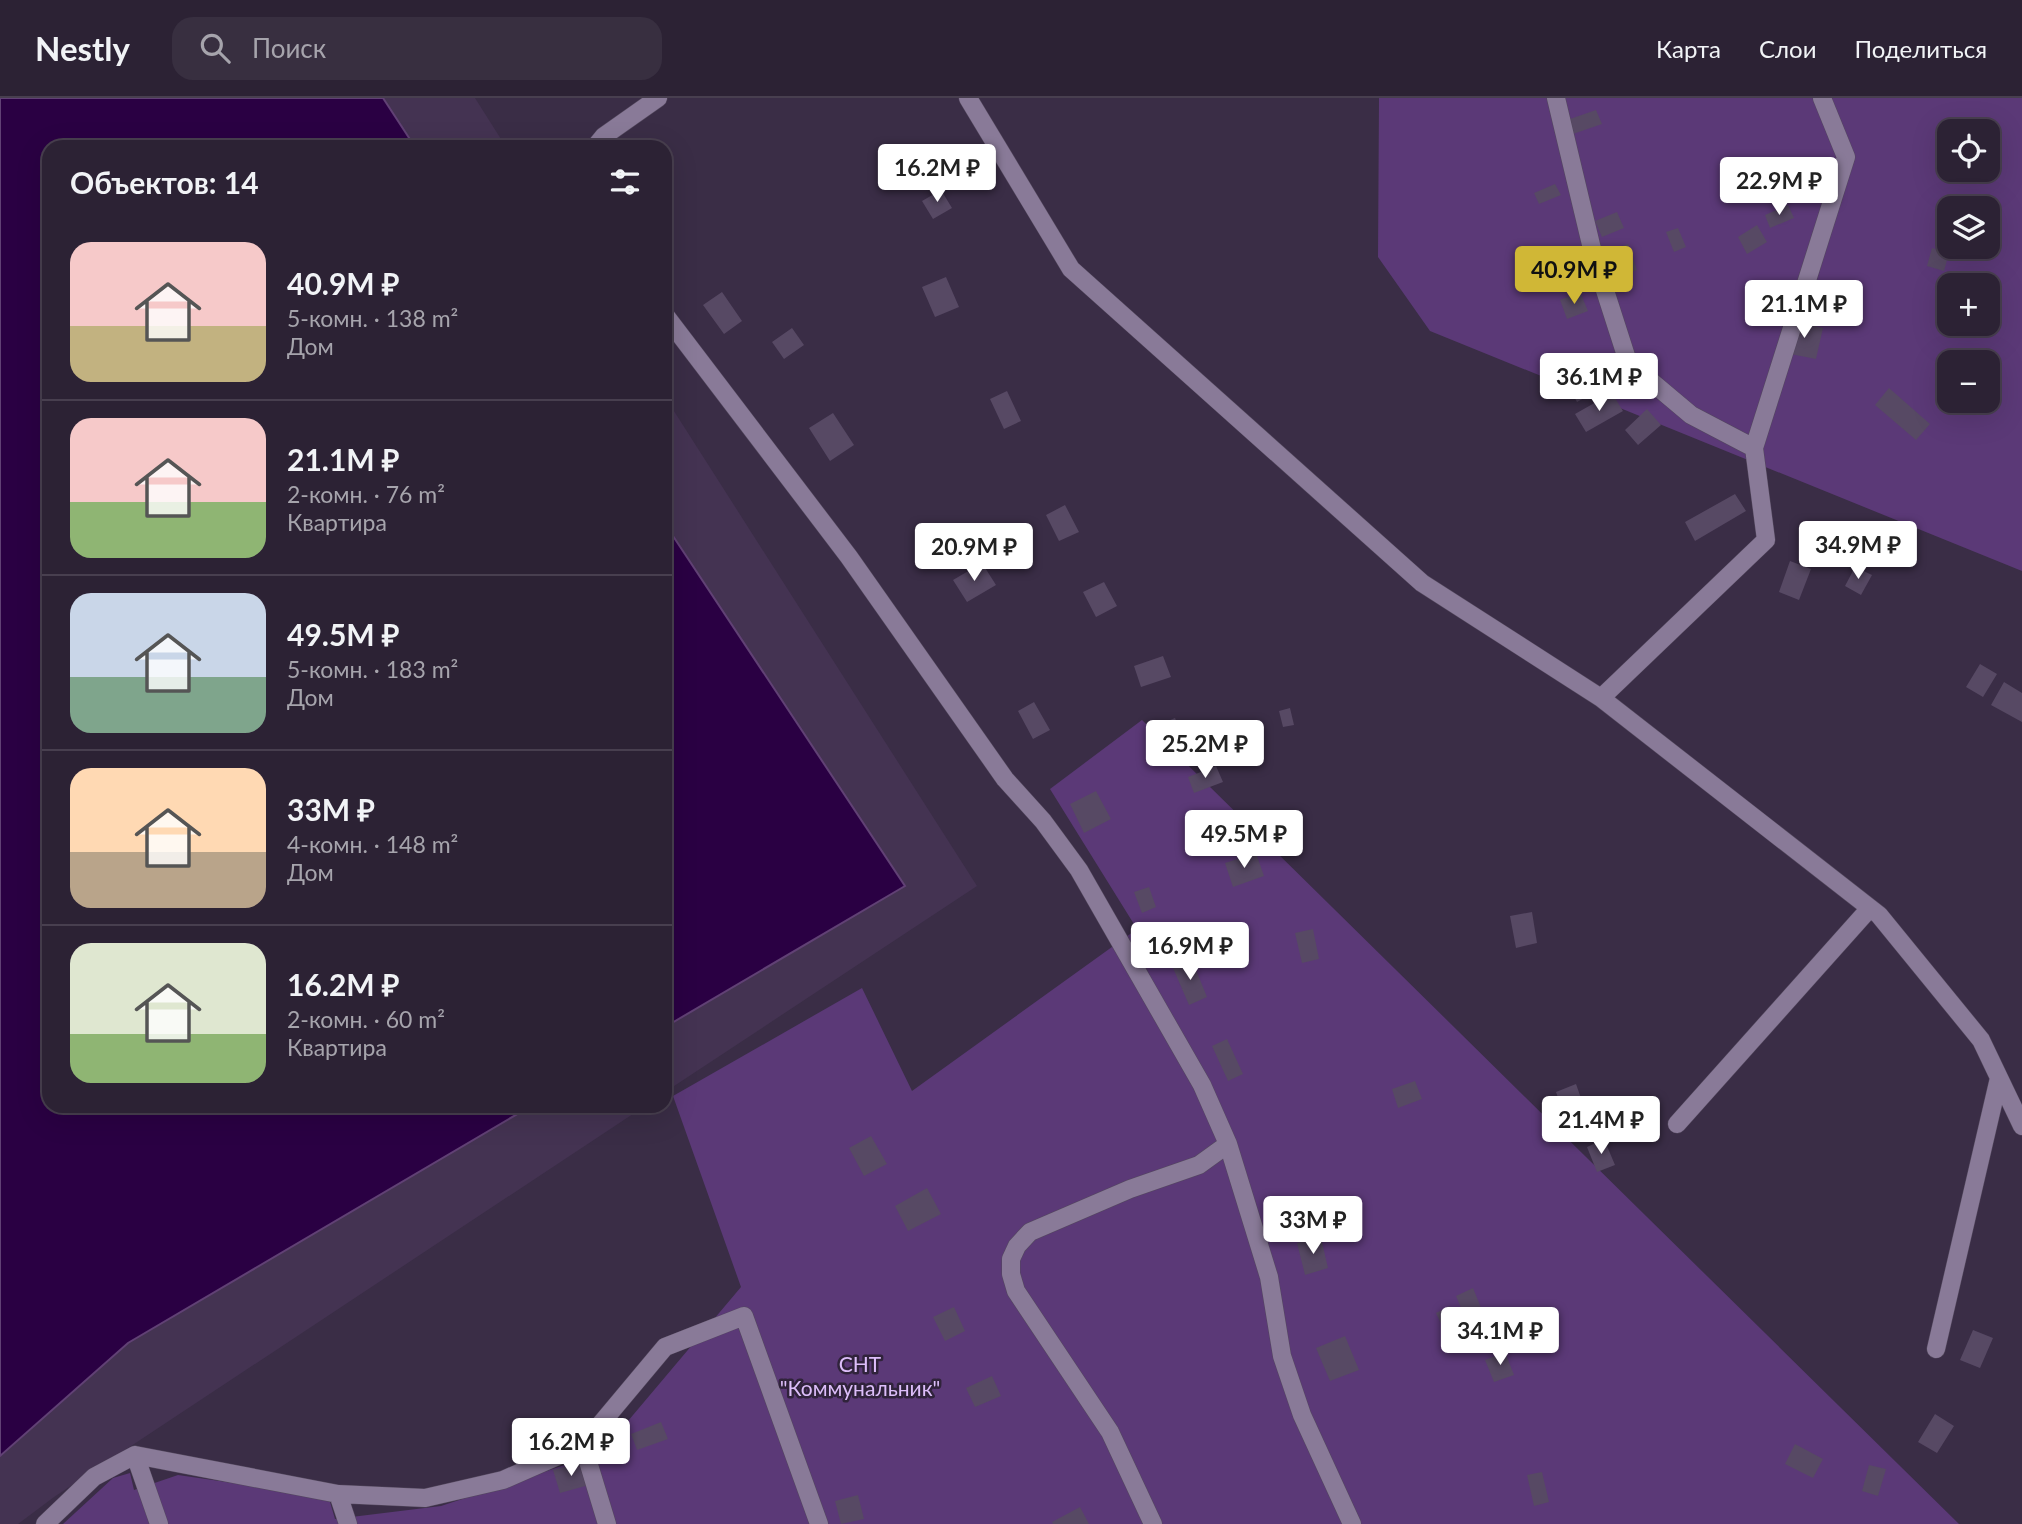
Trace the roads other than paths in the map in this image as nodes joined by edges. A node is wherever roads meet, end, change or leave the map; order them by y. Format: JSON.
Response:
{"nodes":[{"id":1,"x":658,"y":98,"type":"edge"},
{"id":2,"x":968,"y":98,"type":"edge"},
{"id":3,"x":1556,"y":98,"type":"edge"},
{"id":4,"x":1822,"y":98,"type":"edge"},
{"id":5,"x":601,"y":140,"type":"edge"},
{"id":6,"x":672,"y":324,"type":"edge"},
{"id":7,"x":1754,"y":448,"type":"junction"},
{"id":8,"x":1601,"y":698,"type":"junction"},
{"id":9,"x":1870,"y":908,"type":"junction"},
{"id":10,"x":1999,"y":1078,"type":"junction"},
{"id":11,"x":1677,"y":1124,"type":"dead end"},
{"id":12,"x":2022,"y":1126,"type":"edge"},
{"id":13,"x":1228,"y":1144,"type":"junction"},
{"id":14,"x":1936,"y":1349,"type":"dead end"},
{"id":15,"x":583,"y":1445,"type":"junction"},
{"id":16,"x":135,"y":1455,"type":"junction"},
{"id":17,"x":338,"y":1494,"type":"junction"},
{"id":18,"x":45,"y":1524,"type":"edge"},
{"id":19,"x":159,"y":1524,"type":"edge"},
{"id":20,"x":348,"y":1524,"type":"edge"},
{"id":21,"x":607,"y":1524,"type":"edge"},
{"id":22,"x":819,"y":1524,"type":"edge"},
{"id":23,"x":1153,"y":1524,"type":"edge"},
{"id":24,"x":1352,"y":1524,"type":"edge"}],
"edges":[{"from":1,"to":5,"type":"lane"},
{"from":2,"to":8,"type":"lane"},
{"from":3,"to":7,"type":"lane"},
{"from":4,"to":7,"type":"lane"},
{"from":6,"to":13,"type":"lane"},
{"from":7,"to":8,"type":"lane"},
{"from":8,"to":9,"type":"lane"},
{"from":9,"to":10,"type":"lane"},
{"from":9,"to":11,"type":"lane"},
{"from":10,"to":12,"type":"lane"},
{"from":10,"to":14,"type":"lane"},
{"from":13,"to":23,"type":"lane"},
{"from":13,"to":24,"type":"lane"},
{"from":15,"to":17,"type":"lane"},
{"from":15,"to":21,"type":"lane"},
{"from":15,"to":22,"type":"lane"},
{"from":16,"to":17,"type":"lane"},
{"from":16,"to":18,"type":"lane"},
{"from":16,"to":19,"type":"lane"},
{"from":17,"to":20,"type":"lane"}]}
